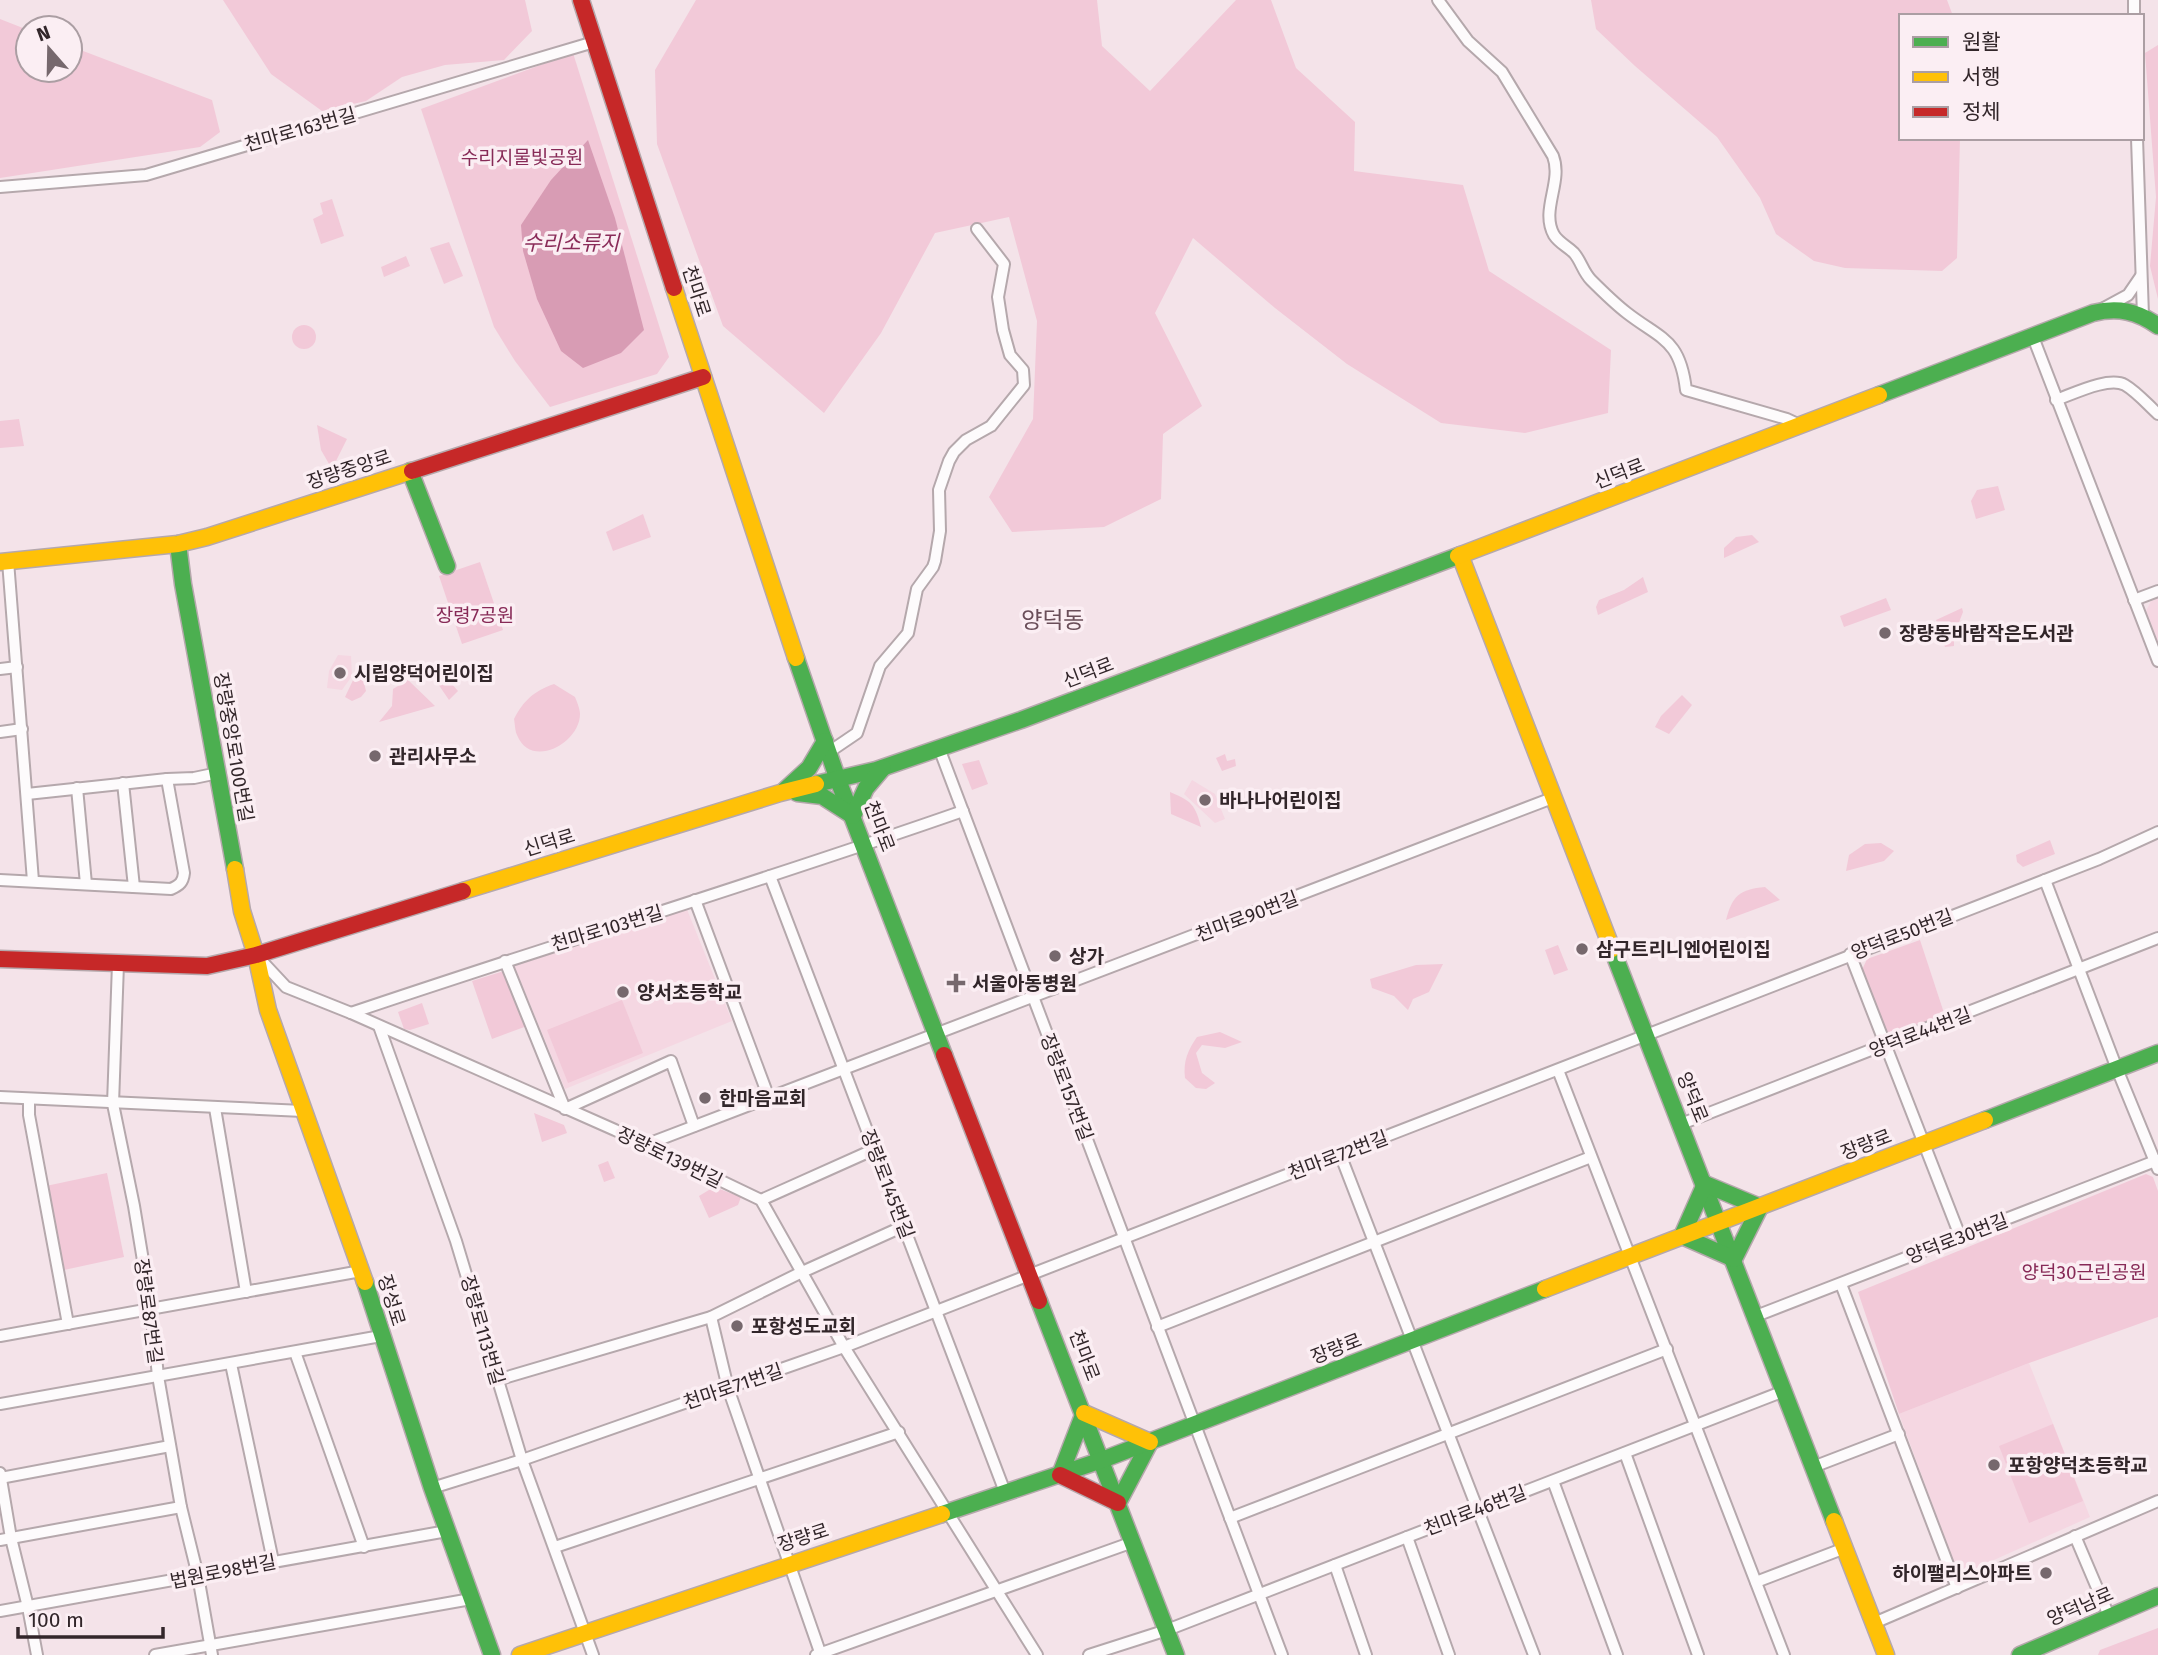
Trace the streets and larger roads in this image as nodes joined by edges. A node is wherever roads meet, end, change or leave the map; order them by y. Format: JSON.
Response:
{"nodes":[{"id":1,"x":581,"y":0,"type":"edge"},
{"id":2,"x":1438,"y":0,"type":"edge"},
{"id":3,"x":594,"y":42,"type":"junction"},
{"id":4,"x":2137,"y":140,"type":"edge"},
{"id":5,"x":0,"y":187,"type":"edge"},
{"id":6,"x":977,"y":229,"type":"dead end"},
{"id":7,"x":2142,"y":273,"type":"junction"},
{"id":8,"x":2093,"y":313,"type":"junction"},
{"id":9,"x":2143,"y":316,"type":"junction"},
{"id":10,"x":2158,"y":327,"type":"edge"},
{"id":11,"x":2033,"y":337,"type":"junction"},
{"id":12,"x":703,"y":377,"type":"junction"},
{"id":13,"x":2056,"y":400,"type":"junction"},
{"id":14,"x":2158,"y":414,"type":"edge"},
{"id":15,"x":1802,"y":426,"type":"junction"},
{"id":16,"x":410,"y":471,"type":"junction"},
{"id":17,"x":178,"y":544,"type":"junction"},
{"id":18,"x":1460,"y":555,"type":"junction"},
{"id":19,"x":4,"y":562,"type":"edge"},
{"id":20,"x":447,"y":566,"type":"dead end"},
{"id":21,"x":2158,"y":592,"type":"edge"},
{"id":22,"x":2134,"y":600,"type":"junction"},
{"id":23,"x":13,"y":609,"type":"junction"},
{"id":24,"x":0,"y":611,"type":"edge"},
{"id":25,"x":2158,"y":661,"type":"edge"},
{"id":26,"x":17,"y":667,"type":"junction"},
{"id":27,"x":0,"y":669,"type":"edge"},
{"id":28,"x":22,"y":729,"type":"junction"},
{"id":29,"x":0,"y":732,"type":"edge"},
{"id":30,"x":939,"y":748,"type":"junction"},
{"id":31,"x":828,"y":750,"type":"junction"},
{"id":32,"x":883,"y":768,"type":"junction"},
{"id":33,"x":218,"y":773,"type":"junction"},
{"id":34,"x":167,"y":779,"type":"junction"},
{"id":35,"x":838,"y":780,"type":"junction"},
{"id":36,"x":123,"y":783,"type":"junction"},
{"id":37,"x":77,"y":788,"type":"junction"},
{"id":38,"x":784,"y":792,"type":"junction"},
{"id":39,"x":27,"y":794,"type":"junction"},
{"id":40,"x":1555,"y":797,"type":"junction"},
{"id":41,"x":963,"y":811,"type":"junction"},
{"id":42,"x":853,"y":816,"type":"junction"},
{"id":43,"x":2158,"y":832,"type":"edge"},
{"id":44,"x":864,"y":845,"type":"junction"},
{"id":45,"x":770,"y":876,"type":"junction"},
{"id":46,"x":0,"y":880,"type":"edge"},
{"id":47,"x":2045,"y":880,"type":"junction"},
{"id":48,"x":33,"y":881,"type":"junction"},
{"id":49,"x":86,"y":884,"type":"junction"},
{"id":50,"x":134,"y":887,"type":"junction"},
{"id":51,"x":695,"y":900,"type":"junction"},
{"id":52,"x":2158,"y":938,"type":"edge"},
{"id":53,"x":1850,"y":954,"type":"junction"},
{"id":54,"x":256,"y":956,"type":"junction"},
{"id":55,"x":0,"y":959,"type":"edge"},
{"id":56,"x":505,"y":961,"type":"junction"},
{"id":57,"x":118,"y":964,"type":"junction"},
{"id":58,"x":2078,"y":969,"type":"junction"},
{"id":59,"x":1033,"y":997,"type":"junction"},
{"id":60,"x":351,"y":1013,"type":"junction"},
{"id":61,"x":379,"y":1026,"type":"junction"},
{"id":62,"x":938,"y":1033,"type":"junction"},
{"id":63,"x":1646,"y":1036,"type":"junction"},
{"id":64,"x":1885,"y":1045,"type":"junction"},
{"id":65,"x":2158,"y":1053,"type":"edge"},
{"id":66,"x":844,"y":1069,"type":"junction"},
{"id":67,"x":2117,"y":1069,"type":"junction"},
{"id":68,"x":1558,"y":1070,"type":"junction"},
{"id":69,"x":0,"y":1097,"type":"edge"},
{"id":70,"x":29,"y":1098,"type":"junction"},
{"id":71,"x":769,"y":1098,"type":"junction"},
{"id":72,"x":113,"y":1104,"type":"junction"},
{"id":73,"x":215,"y":1108,"type":"junction"},
{"id":74,"x":565,"y":1109,"type":"junction"},
{"id":75,"x":303,"y":1111,"type":"junction"},
{"id":76,"x":1681,"y":1124,"type":"junction"},
{"id":77,"x":695,"y":1126,"type":"junction"},
{"id":78,"x":1926,"y":1144,"type":"junction"},
{"id":79,"x":645,"y":1145,"type":"junction"},
{"id":80,"x":875,"y":1149,"type":"junction"},
{"id":81,"x":1340,"y":1154,"type":"junction"},
{"id":82,"x":1591,"y":1157,"type":"junction"},
{"id":83,"x":2157,"y":1163,"type":"edge"},
{"id":84,"x":1705,"y":1184,"type":"junction"},
{"id":85,"x":761,"y":1200,"type":"junction"},
{"id":86,"x":1760,"y":1207,"type":"junction"},
{"id":87,"x":1719,"y":1222,"type":"junction"},
{"id":88,"x":904,"y":1226,"type":"junction"},
{"id":89,"x":1682,"y":1236,"type":"junction"},
{"id":90,"x":1960,"y":1236,"type":"junction"},
{"id":91,"x":1124,"y":1237,"type":"junction"},
{"id":92,"x":1374,"y":1242,"type":"junction"},
{"id":93,"x":1630,"y":1256,"type":"junction"},
{"id":94,"x":1734,"y":1259,"type":"junction"},
{"id":95,"x":361,"y":1271,"type":"junction"},
{"id":96,"x":800,"y":1273,"type":"junction"},
{"id":97,"x":1031,"y":1273,"type":"junction"},
{"id":98,"x":1841,"y":1284,"type":"junction"},
{"id":99,"x":246,"y":1292,"type":"junction"},
{"id":100,"x":150,"y":1309,"type":"junction"},
{"id":101,"x":937,"y":1310,"type":"junction"},
{"id":102,"x":711,"y":1317,"type":"junction"},
{"id":103,"x":1756,"y":1317,"type":"junction"},
{"id":104,"x":68,"y":1324,"type":"junction"},
{"id":105,"x":1157,"y":1327,"type":"junction"},
{"id":106,"x":0,"y":1336,"type":"edge"},
{"id":107,"x":381,"y":1336,"type":"junction"},
{"id":108,"x":1411,"y":1342,"type":"junction"},
{"id":109,"x":844,"y":1347,"type":"junction"},
{"id":110,"x":1667,"y":1349,"type":"junction"},
{"id":111,"x":295,"y":1352,"type":"junction"},
{"id":112,"x":231,"y":1364,"type":"junction"},
{"id":113,"x":158,"y":1376,"type":"junction"},
{"id":114,"x":497,"y":1380,"type":"junction"},
{"id":115,"x":729,"y":1388,"type":"junction"},
{"id":116,"x":1784,"y":1391,"type":"junction"},
{"id":117,"x":0,"y":1404,"type":"edge"},
{"id":118,"x":1084,"y":1413,"type":"junction"},
{"id":119,"x":1696,"y":1425,"type":"junction"},
{"id":120,"x":1195,"y":1426,"type":"junction"},
{"id":121,"x":899,"y":1432,"type":"junction"},
{"id":122,"x":1899,"y":1434,"type":"junction"},
{"id":123,"x":1448,"y":1435,"type":"junction"},
{"id":124,"x":1150,"y":1442,"type":"junction"},
{"id":125,"x":170,"y":1446,"type":"junction"},
{"id":126,"x":1625,"y":1453,"type":"junction"},
{"id":127,"x":522,"y":1460,"type":"junction"},
{"id":128,"x":1102,"y":1460,"type":"junction"},
{"id":129,"x":1814,"y":1467,"type":"junction"},
{"id":130,"x":1060,"y":1475,"type":"junction"},
{"id":131,"x":0,"y":1476,"type":"edge"},
{"id":132,"x":759,"y":1477,"type":"junction"},
{"id":133,"x":1553,"y":1480,"type":"junction"},
{"id":134,"x":432,"y":1489,"type":"junction"},
{"id":135,"x":1005,"y":1492,"type":"junction"},
{"id":136,"x":2158,"y":1501,"type":"edge"},
{"id":137,"x":1118,"y":1503,"type":"junction"},
{"id":138,"x":181,"y":1507,"type":"junction"},
{"id":139,"x":1477,"y":1510,"type":"junction"},
{"id":140,"x":946,"y":1511,"type":"junction"},
{"id":141,"x":1230,"y":1518,"type":"junction"},
{"id":142,"x":447,"y":1531,"type":"junction"},
{"id":143,"x":2075,"y":1536,"type":"junction"},
{"id":144,"x":1407,"y":1537,"type":"junction"},
{"id":145,"x":5,"y":1539,"type":"edge"},
{"id":146,"x":1133,"y":1542,"type":"junction"},
{"id":147,"x":364,"y":1547,"type":"junction"},
{"id":148,"x":555,"y":1547,"type":"junction"},
{"id":149,"x":1845,"y":1549,"type":"junction"},
{"id":150,"x":273,"y":1561,"type":"junction"},
{"id":151,"x":789,"y":1564,"type":"junction"},
{"id":152,"x":1335,"y":1565,"type":"junction"},
{"id":153,"x":198,"y":1576,"type":"junction"},
{"id":154,"x":1756,"y":1582,"type":"junction"},
{"id":155,"x":1957,"y":1588,"type":"junction"},
{"id":156,"x":995,"y":1590,"type":"junction"},
{"id":157,"x":1259,"y":1594,"type":"junction"},
{"id":158,"x":2158,"y":1596,"type":"edge"},
{"id":159,"x":471,"y":1599,"type":"junction"},
{"id":160,"x":28,"y":1607,"type":"junction"},
{"id":161,"x":0,"y":1611,"type":"edge"},
{"id":162,"x":2109,"y":1616,"type":"junction"},
{"id":163,"x":1874,"y":1623,"type":"junction"},
{"id":164,"x":1167,"y":1630,"type":"junction"},
{"id":165,"x":584,"y":1635,"type":"junction"},
{"id":166,"x":211,"y":1651,"type":"edge"},
{"id":167,"x":37,"y":1655,"type":"edge"},
{"id":168,"x":155,"y":1655,"type":"edge"},
{"id":169,"x":492,"y":1655,"type":"edge"},
{"id":170,"x":520,"y":1655,"type":"edge"},
{"id":171,"x":593,"y":1655,"type":"edge"},
{"id":172,"x":819,"y":1655,"type":"edge"},
{"id":173,"x":1037,"y":1655,"type":"edge"},
{"id":174,"x":1089,"y":1655,"type":"edge"},
{"id":175,"x":1176,"y":1655,"type":"edge"},
{"id":176,"x":1282,"y":1655,"type":"edge"},
{"id":177,"x":1366,"y":1655,"type":"edge"},
{"id":178,"x":1449,"y":1655,"type":"edge"},
{"id":179,"x":1534,"y":1655,"type":"edge"},
{"id":180,"x":1617,"y":1655,"type":"edge"},
{"id":181,"x":1698,"y":1655,"type":"edge"},
{"id":182,"x":1784,"y":1655,"type":"edge"},
{"id":183,"x":1886,"y":1655,"type":"edge"},
{"id":184,"x":2020,"y":1655,"type":"edge"}],
"edges":[{"from":1,"to":3,"type":"street","name":"천마로"},
{"from":2,"to":15,"type":"street"},
{"from":3,"to":5,"type":"street","name":"천마로163번길"},
{"from":3,"to":12,"type":"street","name":"천마로"},
{"from":4,"to":7,"type":"street"},
{"from":6,"to":31,"type":"street"},
{"from":7,"to":8,"type":"street"},
{"from":7,"to":9,"type":"street"},
{"from":8,"to":9,"type":"street","name":"신덕로"},
{"from":8,"to":11,"type":"street","name":"신덕로"},
{"from":9,"to":10,"type":"street","name":"신덕로"},
{"from":11,"to":13,"type":"street"},
{"from":11,"to":15,"type":"street","name":"신덕로"},
{"from":12,"to":16,"type":"street","name":"장량중앙로"},
{"from":12,"to":31,"type":"street","name":"천마로"},
{"from":13,"to":14,"type":"street"},
{"from":13,"to":22,"type":"street"},
{"from":15,"to":18,"type":"street","name":"신덕로"},
{"from":16,"to":17,"type":"street","name":"장량중앙로"},
{"from":16,"to":20,"type":"street"},
{"from":17,"to":19,"type":"street","name":"장량중앙로"},
{"from":17,"to":33,"type":"street","name":"장량중앙로100번길"},
{"from":18,"to":30,"type":"street","name":"신덕로"},
{"from":18,"to":40,"type":"street","name":"양덕로"},
{"from":19,"to":23,"type":"street"},
{"from":21,"to":22,"type":"street"},
{"from":22,"to":25,"type":"street"},
{"from":23,"to":24,"type":"street"},
{"from":23,"to":26,"type":"street"},
{"from":26,"to":27,"type":"street"},
{"from":26,"to":28,"type":"street"},
{"from":28,"to":29,"type":"street"},
{"from":28,"to":39,"type":"street"},
{"from":30,"to":32,"type":"street","name":"신덕로"},
{"from":30,"to":41,"type":"street","name":"장량로157번길"},
{"from":31,"to":32,"type":"street"},
{"from":31,"to":35,"type":"street","name":"천마로"},
{"from":31,"to":38,"type":"street"},
{"from":32,"to":35,"type":"street","name":"신덕로"},
{"from":32,"to":42,"type":"street"},
{"from":33,"to":34,"type":"street"},
{"from":33,"to":54,"type":"street","name":"장량중앙로100번길"},
{"from":34,"to":36,"type":"street"},
{"from":34,"to":50,"type":"street"},
{"from":35,"to":38,"type":"street","name":"신덕로"},
{"from":35,"to":42,"type":"street","name":"천마로"},
{"from":36,"to":37,"type":"street"},
{"from":36,"to":50,"type":"street"},
{"from":37,"to":39,"type":"street"},
{"from":37,"to":49,"type":"street"},
{"from":38,"to":42,"type":"street"},
{"from":38,"to":54,"type":"street","name":"신덕로"},
{"from":39,"to":48,"type":"street"},
{"from":40,"to":59,"type":"street","name":"천마로90번길"},
{"from":40,"to":63,"type":"street","name":"양덕로"},
{"from":41,"to":44,"type":"street","name":"천마로103번길"},
{"from":41,"to":59,"type":"street","name":"장량로157번길"},
{"from":42,"to":44,"type":"street","name":"천마로"},
{"from":43,"to":47,"type":"street","name":"양덕로50번길"},
{"from":44,"to":45,"type":"street","name":"천마로103번길"},
{"from":44,"to":62,"type":"street","name":"천마로"},
{"from":45,"to":51,"type":"street","name":"천마로103번길"},
{"from":45,"to":66,"type":"street","name":"장량로145번길"},
{"from":46,"to":48,"type":"street"},
{"from":47,"to":53,"type":"street","name":"양덕로50번길"},
{"from":47,"to":58,"type":"street"},
{"from":48,"to":49,"type":"street"},
{"from":49,"to":50,"type":"street"},
{"from":51,"to":56,"type":"street","name":"천마로103번길"},
{"from":51,"to":71,"type":"street"},
{"from":52,"to":58,"type":"street","name":"양덕로44번길"},
{"from":53,"to":63,"type":"street","name":"양덕로50번길"},
{"from":53,"to":64,"type":"street"},
{"from":54,"to":57,"type":"street","name":"신덕로"},
{"from":54,"to":60,"type":"street","name":"장량로139번길"},
{"from":54,"to":75,"type":"street","name":"장성로"},
{"from":55,"to":57,"type":"street","name":"신덕로"},
{"from":56,"to":60,"type":"street","name":"천마로103번길"},
{"from":56,"to":74,"type":"street"},
{"from":57,"to":72,"type":"street","name":"장량로87번길"},
{"from":58,"to":64,"type":"street","name":"양덕로44번길"},
{"from":58,"to":67,"type":"street"},
{"from":59,"to":62,"type":"street","name":"천마로90번길"},
{"from":59,"to":91,"type":"street","name":"장량로157번길"},
{"from":60,"to":61,"type":"street","name":"장량로139번길"},
{"from":61,"to":74,"type":"street","name":"장량로139번길"},
{"from":61,"to":114,"type":"street","name":"장량로113번길"},
{"from":62,"to":66,"type":"street","name":"천마로90번길"},
{"from":62,"to":97,"type":"street","name":"천마로"},
{"from":63,"to":68,"type":"street","name":"천마로72번길"},
{"from":63,"to":76,"type":"street","name":"양덕로"},
{"from":64,"to":76,"type":"street","name":"양덕로44번길"},
{"from":64,"to":78,"type":"street"},
{"from":65,"to":67,"type":"street","name":"장량로"},
{"from":66,"to":71,"type":"street","name":"천마로90번길"},
{"from":66,"to":80,"type":"street","name":"장량로145번길"},
{"from":67,"to":78,"type":"street","name":"장량로"},
{"from":67,"to":83,"type":"street"},
{"from":68,"to":81,"type":"street","name":"천마로72번길"},
{"from":68,"to":82,"type":"street"},
{"from":69,"to":70,"type":"street"},
{"from":70,"to":72,"type":"street"},
{"from":70,"to":104,"type":"street"},
{"from":71,"to":77,"type":"street","name":"천마로90번길"},
{"from":72,"to":73,"type":"street"},
{"from":72,"to":100,"type":"street","name":"장량로87번길"},
{"from":73,"to":75,"type":"street"},
{"from":73,"to":99,"type":"street"},
{"from":74,"to":77,"type":"street"},
{"from":74,"to":79,"type":"street","name":"장량로139번길"},
{"from":75,"to":95,"type":"street","name":"장성로"},
{"from":76,"to":84,"type":"street","name":"양덕로"},
{"from":77,"to":79,"type":"street","name":"천마로90번길"},
{"from":78,"to":86,"type":"street","name":"장량로"},
{"from":78,"to":90,"type":"street"},
{"from":79,"to":85,"type":"street","name":"장량로139번길"},
{"from":80,"to":85,"type":"street"},
{"from":80,"to":88,"type":"street","name":"장량로145번길"},
{"from":81,"to":91,"type":"street","name":"천마로72번길"},
{"from":81,"to":92,"type":"street"},
{"from":82,"to":92,"type":"street"},
{"from":82,"to":93,"type":"street"},
{"from":83,"to":90,"type":"street","name":"양덕로30번길"},
{"from":84,"to":86,"type":"street"},
{"from":84,"to":87,"type":"street","name":"양덕로"},
{"from":84,"to":89,"type":"street"},
{"from":85,"to":96,"type":"street"},
{"from":86,"to":87,"type":"street","name":"장량로"},
{"from":86,"to":94,"type":"street"},
{"from":87,"to":89,"type":"street","name":"장량로"},
{"from":87,"to":94,"type":"street","name":"양덕로"},
{"from":88,"to":96,"type":"street"},
{"from":88,"to":101,"type":"street","name":"장량로145번길"},
{"from":89,"to":93,"type":"street","name":"장량로"},
{"from":89,"to":94,"type":"street"},
{"from":90,"to":98,"type":"street","name":"양덕로30번길"},
{"from":91,"to":97,"type":"street","name":"천마로72번길"},
{"from":91,"to":105,"type":"street","name":"장량로157번길"},
{"from":92,"to":105,"type":"street"},
{"from":92,"to":108,"type":"street"},
{"from":93,"to":108,"type":"street","name":"장량로"},
{"from":93,"to":110,"type":"street"},
{"from":94,"to":103,"type":"street","name":"양덕로"},
{"from":95,"to":99,"type":"street"},
{"from":95,"to":107,"type":"street","name":"장성로"},
{"from":96,"to":102,"type":"street"},
{"from":96,"to":109,"type":"street"},
{"from":97,"to":101,"type":"street","name":"천마로71번길"},
{"from":97,"to":118,"type":"street","name":"천마로"},
{"from":98,"to":103,"type":"street","name":"양덕로30번길"},
{"from":98,"to":122,"type":"street"},
{"from":99,"to":100,"type":"street"},
{"from":100,"to":104,"type":"street"},
{"from":100,"to":113,"type":"street","name":"장량로87번길"},
{"from":101,"to":109,"type":"street","name":"천마로71번길"},
{"from":101,"to":135,"type":"street","name":"장량로145번길"},
{"from":102,"to":114,"type":"street"},
{"from":102,"to":115,"type":"street"},
{"from":103,"to":116,"type":"street","name":"양덕로"},
{"from":104,"to":106,"type":"street"},
{"from":105,"to":120,"type":"street","name":"장량로157번길"},
{"from":107,"to":111,"type":"street"},
{"from":107,"to":134,"type":"street","name":"장성로"},
{"from":108,"to":120,"type":"street","name":"장량로"},
{"from":108,"to":123,"type":"street"},
{"from":109,"to":115,"type":"street","name":"천마로71번길"},
{"from":109,"to":121,"type":"street"},
{"from":110,"to":119,"type":"street"},
{"from":110,"to":123,"type":"street"},
{"from":111,"to":112,"type":"street"},
{"from":111,"to":147,"type":"street"},
{"from":112,"to":113,"type":"street"},
{"from":112,"to":150,"type":"street"},
{"from":113,"to":117,"type":"street"},
{"from":113,"to":125,"type":"street","name":"장량로87번길"},
{"from":114,"to":127,"type":"street","name":"장량로113번길"},
{"from":115,"to":127,"type":"street","name":"천마로71번길"},
{"from":115,"to":132,"type":"street"},
{"from":116,"to":119,"type":"street","name":"천마로46번길"},
{"from":116,"to":129,"type":"street","name":"양덕로"},
{"from":118,"to":124,"type":"street"},
{"from":118,"to":128,"type":"street","name":"천마로"},
{"from":118,"to":130,"type":"street"},
{"from":119,"to":126,"type":"street","name":"천마로46번길"},
{"from":119,"to":154,"type":"street"},
{"from":120,"to":124,"type":"street","name":"장량로"},
{"from":120,"to":141,"type":"street","name":"장량로157번길"},
{"from":121,"to":132,"type":"street"},
{"from":121,"to":140,"type":"street"},
{"from":122,"to":129,"type":"street"},
{"from":122,"to":155,"type":"street"},
{"from":123,"to":139,"type":"street"},
{"from":123,"to":141,"type":"street"},
{"from":124,"to":128,"type":"street","name":"장량로"},
{"from":124,"to":137,"type":"street"},
{"from":125,"to":131,"type":"street"},
{"from":125,"to":138,"type":"street","name":"장량로87번길"},
{"from":126,"to":133,"type":"street","name":"천마로46번길"},
{"from":126,"to":181,"type":"street"},
{"from":127,"to":134,"type":"street","name":"천마로71번길"},
{"from":127,"to":148,"type":"street","name":"장량로113번길"},
{"from":128,"to":130,"type":"street","name":"장량로"},
{"from":128,"to":137,"type":"street","name":"천마로"},
{"from":129,"to":149,"type":"street","name":"양덕로"},
{"from":130,"to":135,"type":"street","name":"장량로"},
{"from":130,"to":137,"type":"street"},
{"from":131,"to":145,"type":"street"},
{"from":132,"to":148,"type":"street"},
{"from":132,"to":151,"type":"street"},
{"from":133,"to":139,"type":"street","name":"천마로46번길"},
{"from":133,"to":180,"type":"street"},
{"from":134,"to":142,"type":"street","name":"장성로"},
{"from":135,"to":140,"type":"street","name":"장량로"},
{"from":136,"to":143,"type":"street"},
{"from":137,"to":146,"type":"street","name":"천마로"},
{"from":138,"to":145,"type":"street"},
{"from":138,"to":153,"type":"street","name":"장량로87번길"},
{"from":139,"to":144,"type":"street","name":"천마로46번길"},
{"from":139,"to":179,"type":"street"},
{"from":140,"to":151,"type":"street","name":"장량로"},
{"from":140,"to":156,"type":"street"},
{"from":141,"to":157,"type":"street","name":"장량로157번길"},
{"from":142,"to":147,"type":"street","name":"법원로98번길"},
{"from":142,"to":159,"type":"street","name":"장성로"},
{"from":143,"to":155,"type":"street"},
{"from":143,"to":162,"type":"street"},
{"from":144,"to":152,"type":"street","name":"천마로46번길"},
{"from":144,"to":178,"type":"street"},
{"from":145,"to":160,"type":"street"},
{"from":146,"to":156,"type":"street"},
{"from":146,"to":164,"type":"street","name":"천마로"},
{"from":147,"to":150,"type":"street","name":"법원로98번길"},
{"from":148,"to":165,"type":"street","name":"장량로113번길"},
{"from":149,"to":154,"type":"street"},
{"from":149,"to":163,"type":"street","name":"양덕로"},
{"from":150,"to":153,"type":"street","name":"법원로98번길"},
{"from":151,"to":165,"type":"street","name":"장량로"},
{"from":151,"to":172,"type":"street"},
{"from":152,"to":157,"type":"street","name":"천마로46번길"},
{"from":152,"to":177,"type":"street"},
{"from":153,"to":160,"type":"street","name":"법원로98번길"},
{"from":153,"to":166,"type":"street","name":"장량로87번길"},
{"from":154,"to":182,"type":"street"},
{"from":155,"to":163,"type":"street"},
{"from":156,"to":172,"type":"street"},
{"from":156,"to":173,"type":"street"},
{"from":157,"to":164,"type":"street","name":"천마로46번길"},
{"from":157,"to":176,"type":"street","name":"장량로157번길"},
{"from":158,"to":162,"type":"street","name":"양덕남로"},
{"from":159,"to":166,"type":"street"},
{"from":159,"to":169,"type":"street","name":"장성로"},
{"from":160,"to":161,"type":"street","name":"법원로98번길"},
{"from":160,"to":167,"type":"street"},
{"from":162,"to":184,"type":"street","name":"양덕남로"},
{"from":163,"to":183,"type":"street","name":"양덕로"},
{"from":164,"to":174,"type":"street","name":"천마로46번길"},
{"from":164,"to":175,"type":"street","name":"천마로"},
{"from":165,"to":170,"type":"street","name":"장량로"},
{"from":165,"to":171,"type":"street","name":"장량로113번길"},
{"from":166,"to":168,"type":"street"}]}
